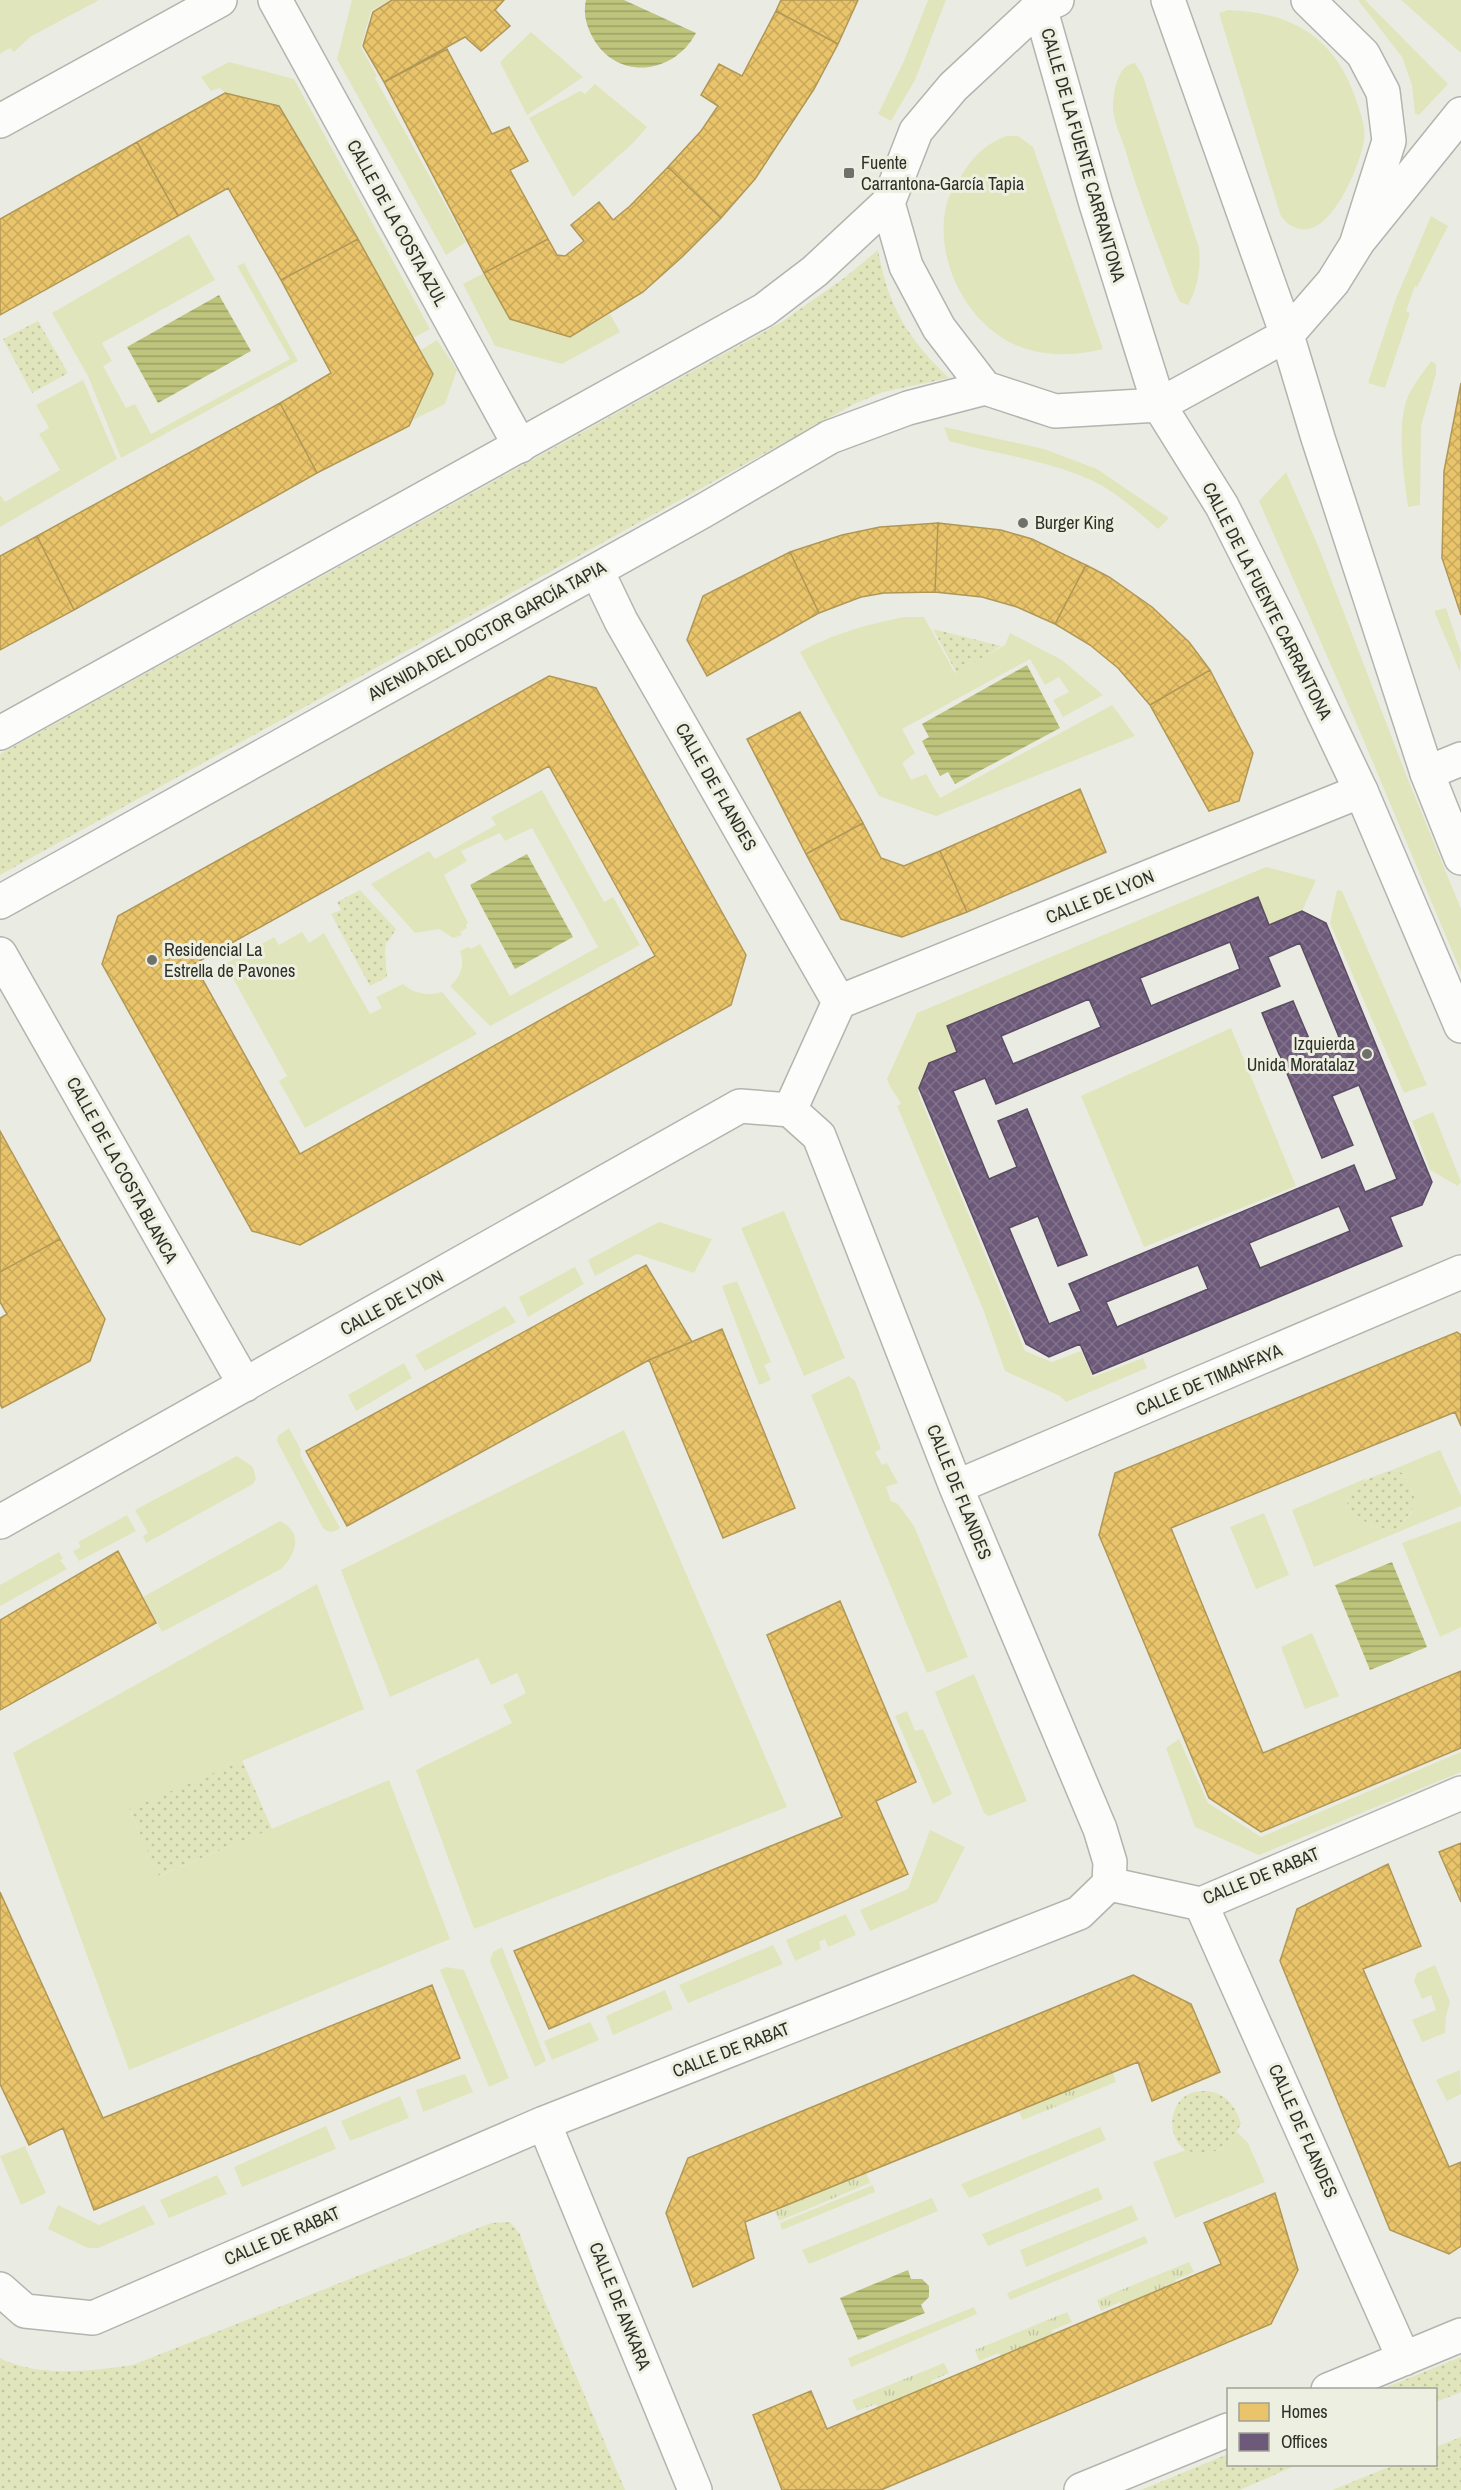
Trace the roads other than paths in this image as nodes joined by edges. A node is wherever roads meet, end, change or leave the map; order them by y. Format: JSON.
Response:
{"nodes":[{"id":1,"x":220,"y":0,"type":"edge"},
{"id":2,"x":275,"y":0,"type":"edge"},
{"id":3,"x":1168,"y":0,"type":"edge"},
{"id":4,"x":1308,"y":0,"type":"edge"},
{"id":5,"x":1045,"y":2,"type":"edge"},
{"id":6,"x":1461,"y":114,"type":"edge"},
{"id":7,"x":0,"y":121,"type":"edge"},
{"id":8,"x":888,"y":203,"type":"junction"},
{"id":9,"x":1356,"y":245,"type":"junction"},
{"id":10,"x":1287,"y":335,"type":"junction"},
{"id":11,"x":985,"y":388,"type":"junction"},
{"id":12,"x":1159,"y":405,"type":"junction"},
{"id":13,"x":520,"y":446,"type":"junction"},
{"id":14,"x":597,"y":571,"type":"junction"},
{"id":15,"x":0,"y":733,"type":"edge"},
{"id":16,"x":1461,"y":759,"type":"edge"},
{"id":17,"x":1427,"y":773,"type":"junction"},
{"id":18,"x":1361,"y":791,"type":"junction"},
{"id":19,"x":1461,"y":858,"type":"edge"},
{"id":20,"x":0,"y":902,"type":"edge"},
{"id":21,"x":0,"y":954,"type":"edge"},
{"id":22,"x":839,"y":1002,"type":"junction"},
{"id":23,"x":1461,"y":1026,"type":"edge"},
{"id":24,"x":790,"y":1110,"type":"junction"},
{"id":25,"x":1461,"y":1272,"type":"edge"},
{"id":26,"x":245,"y":1385,"type":"junction"},
{"id":27,"x":956,"y":1487,"type":"junction"},
{"id":28,"x":0,"y":1522,"type":"edge"},
{"id":29,"x":1461,"y":1793,"type":"edge"},
{"id":30,"x":1109,"y":1884,"type":"junction"},
{"id":31,"x":1201,"y":1904,"type":"junction"},
{"id":32,"x":544,"y":2123,"type":"junction"},
{"id":33,"x":0,"y":2289,"type":"edge"},
{"id":34,"x":1461,"y":2335,"type":"edge"},
{"id":35,"x":1404,"y":2359,"type":"junction"},
{"id":36,"x":1333,"y":2388,"type":"edge"},
{"id":37,"x":1227,"y":2430,"type":"edge"},
{"id":38,"x":695,"y":2490,"type":"edge"},
{"id":39,"x":1081,"y":2490,"type":"edge"}],
"edges":[{"from":1,"to":7,"type":"street"},
{"from":2,"to":13,"type":"street","name":"CALLE DE LA COSTA AZUL"},
{"from":3,"to":10,"type":"street"},
{"from":4,"to":9,"type":"street"},
{"from":5,"to":8,"type":"street"},
{"from":5,"to":12,"type":"street","name":"CALLE DE LA FUENTE CARRANTONA"},
{"from":6,"to":9,"type":"street"},
{"from":8,"to":11,"type":"street"},
{"from":8,"to":13,"type":"street"},
{"from":9,"to":10,"type":"street"},
{"from":10,"to":12,"type":"street"},
{"from":10,"to":17,"type":"street"},
{"from":11,"to":12,"type":"street"},
{"from":11,"to":14,"type":"street","name":"AVENIDA DEL DOCTOR GARCÍA TAPIA"},
{"from":12,"to":18,"type":"street","name":"CALLE DE LA FUENTE CARRANTONA"},
{"from":13,"to":15,"type":"street"},
{"from":14,"to":20,"type":"street","name":"AVENIDA DEL DOCTOR GARCÍA TAPIA"},
{"from":14,"to":22,"type":"street","name":"CALLE DE FLANDES"},
{"from":16,"to":17,"type":"street"},
{"from":17,"to":19,"type":"street"},
{"from":18,"to":22,"type":"street","name":"CALLE DE LYON"},
{"from":18,"to":23,"type":"street","name":"CALLE DE LA FUENTE CARRANTONA"},
{"from":21,"to":26,"type":"street","name":"CALLE DE LA COSTA BLANCA"},
{"from":22,"to":24,"type":"street"},
{"from":24,"to":26,"type":"street","name":"CALLE DE LYON"},
{"from":24,"to":27,"type":"street","name":"CALLE DE FLANDES"},
{"from":25,"to":27,"type":"street","name":"CALLE DE TIMANFAYA"},
{"from":26,"to":28,"type":"street","name":"CALLE DE LYON"},
{"from":27,"to":30,"type":"street","name":"CALLE DE FLANDES"},
{"from":29,"to":31,"type":"street","name":"CALLE DE RABAT"},
{"from":30,"to":31,"type":"street","name":"CALLE DE RABAT"},
{"from":30,"to":32,"type":"street","name":"CALLE DE RABAT"},
{"from":31,"to":35,"type":"street","name":"CALLE DE FLANDES"},
{"from":32,"to":33,"type":"street","name":"CALLE DE RABAT"},
{"from":32,"to":38,"type":"street","name":"CALLE DE ANKARA"},
{"from":34,"to":35,"type":"street"},
{"from":35,"to":36,"type":"street"},
{"from":37,"to":39,"type":"street"}]}
